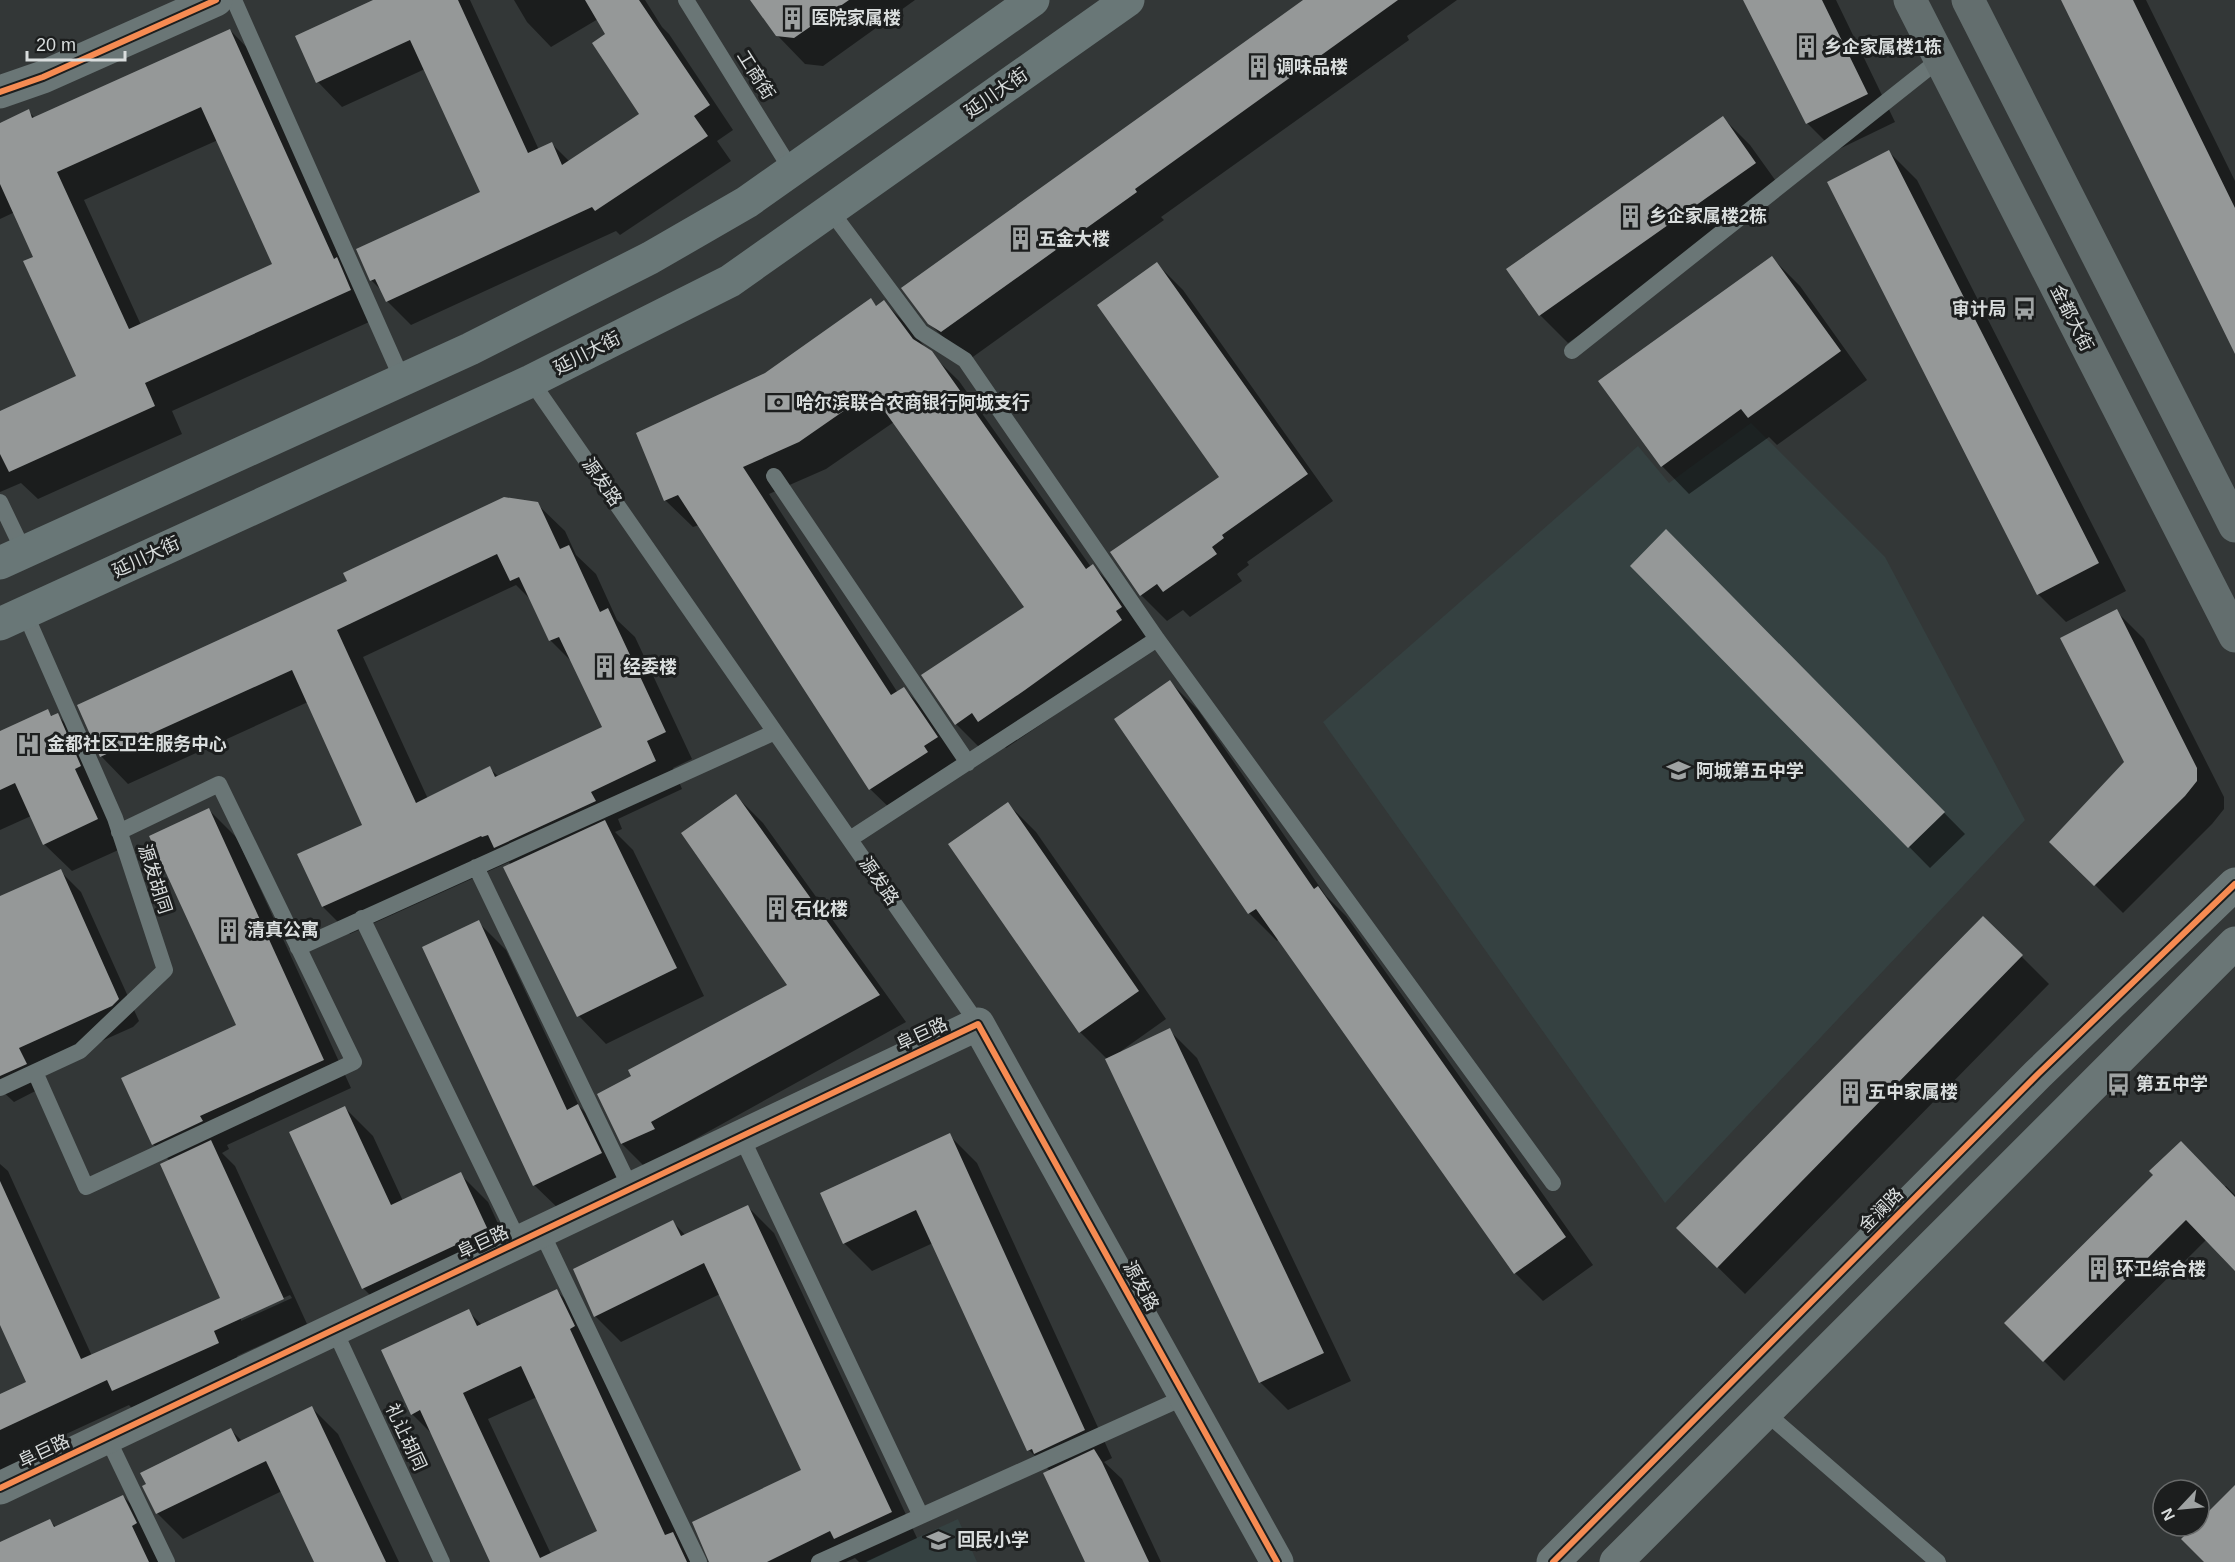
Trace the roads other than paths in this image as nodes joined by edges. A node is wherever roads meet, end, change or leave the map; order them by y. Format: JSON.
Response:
{"nodes":[{"id":1,"x":216,"y":0,"type":"edge"},
{"id":2,"x":234,"y":0,"type":"edge"},
{"id":3,"x":686,"y":0,"type":"edge"},
{"id":4,"x":1033,"y":0,"type":"edge"},
{"id":5,"x":1128,"y":0,"type":"edge"},
{"id":6,"x":1910,"y":0,"type":"edge"},
{"id":7,"x":1968,"y":0,"type":"edge"},
{"id":8,"x":1940,"y":59,"type":"junction"},
{"id":9,"x":0,"y":92,"type":"edge"},
{"id":10,"x":792,"y":171,"type":"junction"},
{"id":11,"x":830,"y":210,"type":"junction"},
{"id":12,"x":1572,"y":351,"type":"dead end"},
{"id":13,"x":402,"y":379,"type":"junction"},
{"id":14,"x":531,"y":381,"type":"junction"},
{"id":15,"x":774,"y":476,"type":"dead end"},
{"id":16,"x":0,"y":502,"type":"edge"},
{"id":17,"x":2235,"y":526,"type":"edge"},
{"id":18,"x":12,"y":558,"type":"edge"},
{"id":19,"x":13,"y":618,"type":"edge"},
{"id":20,"x":2235,"y":636,"type":"edge"},
{"id":21,"x":1157,"y":639,"type":"junction"},
{"id":22,"x":775,"y":732,"type":"junction"},
{"id":23,"x":968,"y":763,"type":"junction"},
{"id":24,"x":119,"y":832,"type":"junction"},
{"id":25,"x":850,"y":839,"type":"junction"},
{"id":26,"x":476,"y":867,"type":"junction"},
{"id":27,"x":2235,"y":884,"type":"edge"},
{"id":28,"x":362,"y":918,"type":"junction"},
{"id":29,"x":2235,"y":943,"type":"edge"},
{"id":30,"x":298,"y":948,"type":"junction"},
{"id":31,"x":978,"y":1024,"type":"junction"},
{"id":32,"x":35,"y":1071,"type":"junction"},
{"id":33,"x":0,"y":1088,"type":"edge"},
{"id":34,"x":741,"y":1136,"type":"junction"},
{"id":35,"x":1553,"y":1183,"type":"dead end"},
{"id":36,"x":631,"y":1189,"type":"junction"},
{"id":37,"x":530,"y":1236,"type":"junction"},
{"id":38,"x":334,"y":1329,"type":"junction"},
{"id":39,"x":1185,"y":1397,"type":"junction"},
{"id":40,"x":1765,"y":1412,"type":"junction"},
{"id":41,"x":107,"y":1437,"type":"junction"},
{"id":42,"x":0,"y":1488,"type":"edge"},
{"id":43,"x":921,"y":1516,"type":"junction"},
{"id":44,"x":166,"y":1562,"type":"edge"},
{"id":45,"x":442,"y":1562,"type":"edge"},
{"id":46,"x":699,"y":1562,"type":"edge"},
{"id":47,"x":819,"y":1562,"type":"edge"},
{"id":48,"x":1277,"y":1562,"type":"edge"},
{"id":49,"x":1553,"y":1562,"type":"edge"},
{"id":50,"x":1616,"y":1562,"type":"edge"},
{"id":51,"x":1938,"y":1562,"type":"edge"}],
"edges":[{"from":1,"to":9,"type":"street"},
{"from":2,"to":13,"type":"lane"},
{"from":3,"to":10,"type":"lane","name":"工商街"},
{"from":4,"to":10,"type":"main road"},
{"from":5,"to":11,"type":"main road","name":"延川大街"},
{"from":6,"to":8,"type":"main road","name":"金都大街"},
{"from":7,"to":17,"type":"main road"},
{"from":8,"to":12,"type":"lane"},
{"from":8,"to":20,"type":"main road","name":"金都大街"},
{"from":10,"to":13,"type":"main road"},
{"from":11,"to":14,"type":"main road","name":"延川大街"},
{"from":11,"to":21,"type":"lane"},
{"from":13,"to":18,"type":"main road"},
{"from":14,"to":19,"type":"main road","name":"延川大街"},
{"from":14,"to":22,"type":"lane","name":"源发路"},
{"from":15,"to":23,"type":"lane"},
{"from":16,"to":18,"type":"lane"},
{"from":19,"to":24,"type":"lane","name":"源发胡同"},
{"from":21,"to":23,"type":"lane"},
{"from":21,"to":35,"type":"lane"},
{"from":22,"to":25,"type":"lane","name":"源发路"},
{"from":22,"to":26,"type":"lane"},
{"from":23,"to":25,"type":"lane"},
{"from":24,"to":30,"type":"lane"},
{"from":24,"to":32,"type":"lane","name":"源发胡同"},
{"from":25,"to":31,"type":"lane","name":"源发路"},
{"from":26,"to":28,"type":"lane"},
{"from":26,"to":36,"type":"lane"},
{"from":27,"to":49,"type":"street","name":"金澜路"},
{"from":28,"to":30,"type":"lane"},
{"from":28,"to":37,"type":"lane"},
{"from":29,"to":40,"type":"street"},
{"from":30,"to":32,"type":"lane"},
{"from":31,"to":34,"type":"street","name":"阜巨路"},
{"from":31,"to":39,"type":"street","name":"源发路"},
{"from":32,"to":33,"type":"lane","name":"源发胡同"},
{"from":34,"to":36,"type":"street","name":"阜巨路"},
{"from":34,"to":43,"type":"lane"},
{"from":36,"to":37,"type":"street","name":"阜巨路"},
{"from":37,"to":38,"type":"street","name":"阜巨路"},
{"from":37,"to":46,"type":"lane"},
{"from":38,"to":41,"type":"street","name":"阜巨路"},
{"from":38,"to":45,"type":"lane","name":"礼让胡同"},
{"from":39,"to":43,"type":"lane"},
{"from":39,"to":48,"type":"street","name":"源发路"},
{"from":40,"to":50,"type":"street"},
{"from":40,"to":51,"type":"lane"},
{"from":41,"to":42,"type":"street","name":"阜巨路"},
{"from":41,"to":44,"type":"lane"},
{"from":43,"to":47,"type":"lane"}]}
